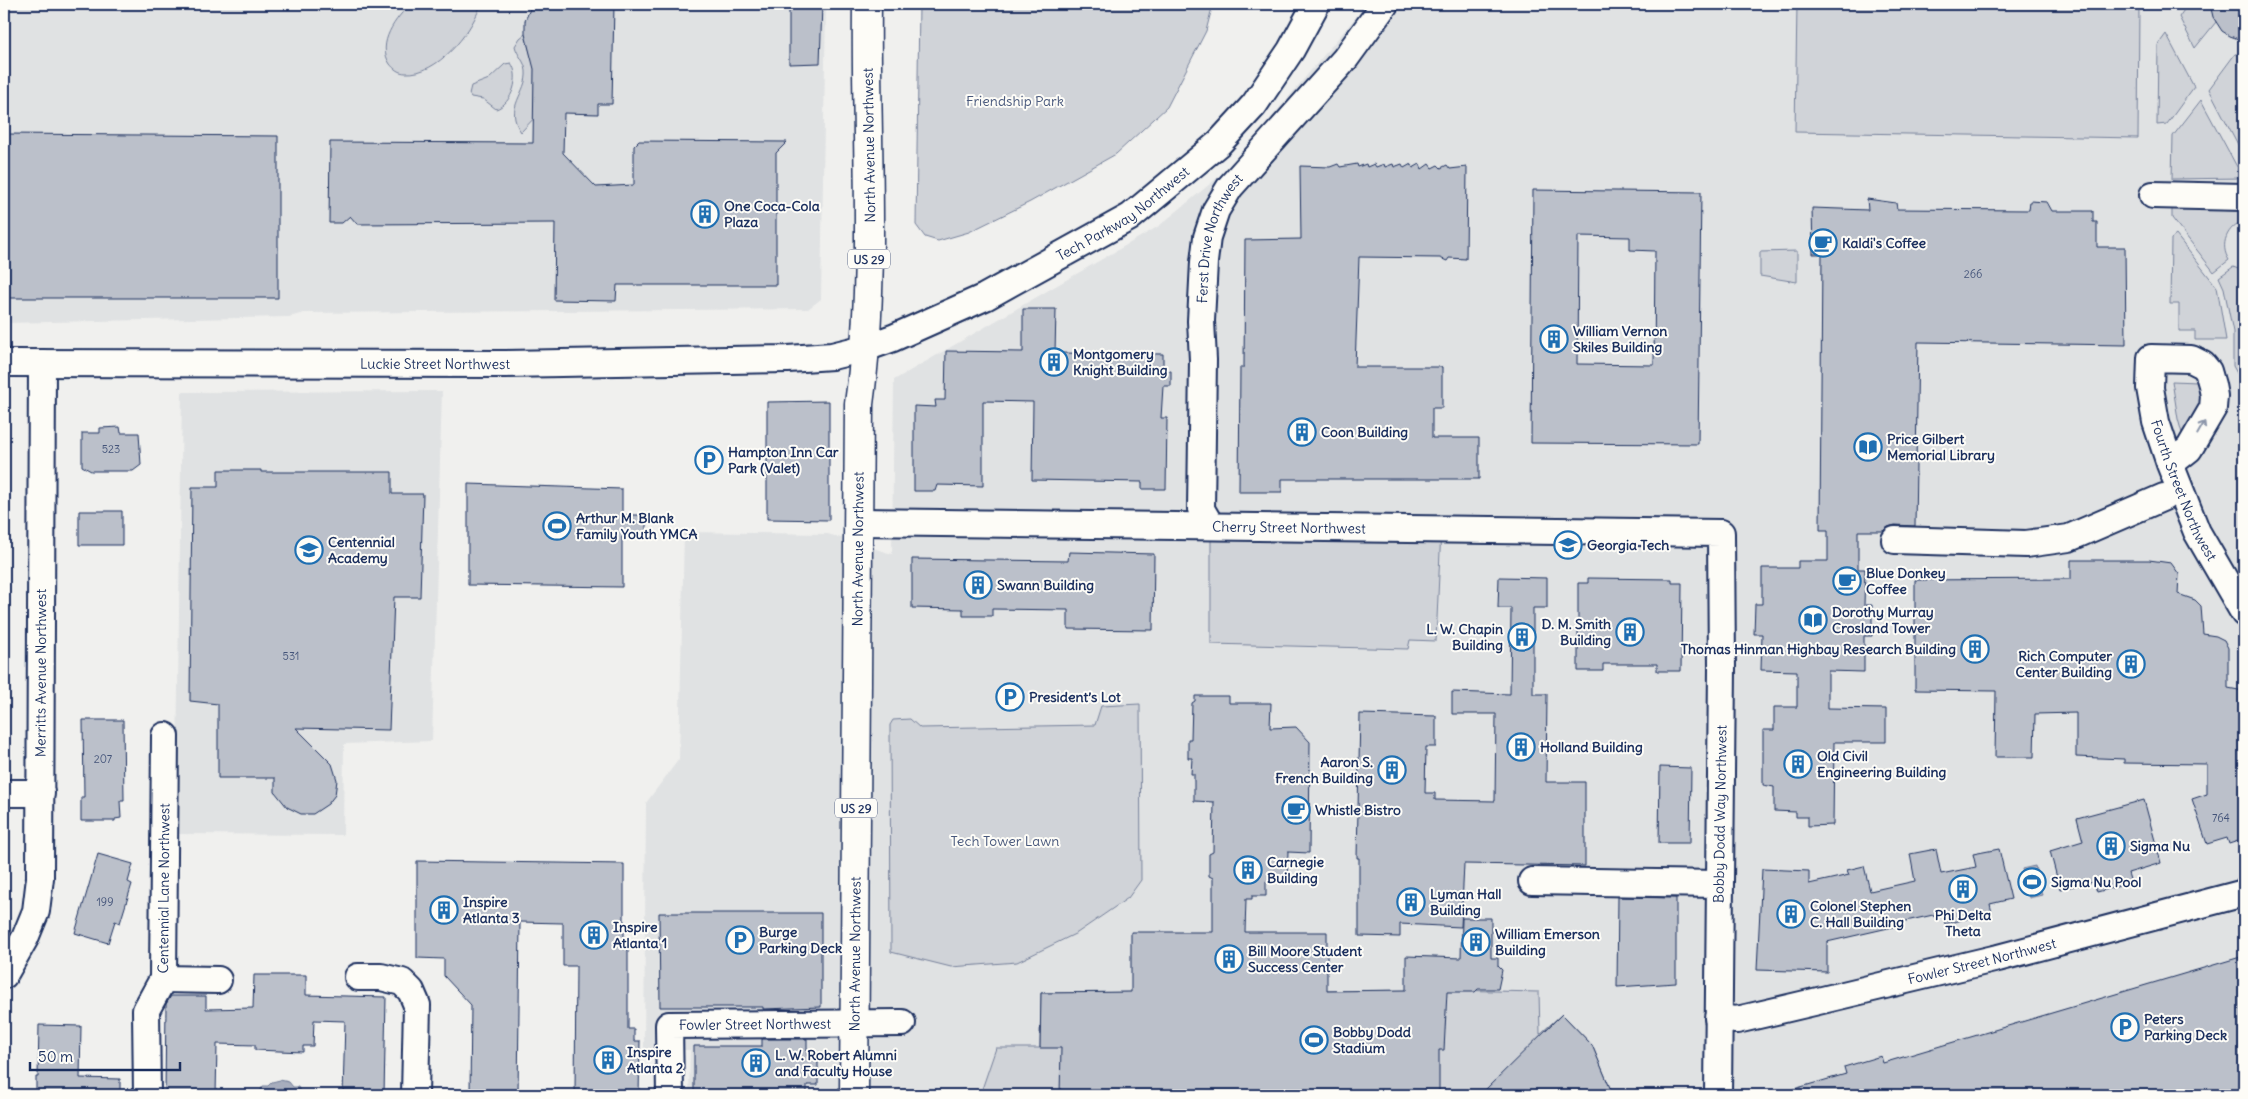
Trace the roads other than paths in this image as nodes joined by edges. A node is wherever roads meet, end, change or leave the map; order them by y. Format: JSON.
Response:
{"nodes":[{"id":1,"x":868,"y":4,"type":"edge"},
{"id":2,"x":1316,"y":4,"type":"edge"},
{"id":3,"x":1384,"y":4,"type":"edge"},
{"id":4,"x":2153,"y":195,"type":"dead end"},
{"id":5,"x":2244,"y":197,"type":"edge"},
{"id":6,"x":865,"y":348,"type":"junction"},
{"id":7,"x":4,"y":363,"type":"edge"},
{"id":8,"x":42,"y":363,"type":"junction"},
{"id":9,"x":2170,"y":464,"type":"junction"},
{"id":10,"x":2164,"y":497,"type":"dead end"},
{"id":11,"x":858,"y":522,"type":"junction"},
{"id":12,"x":1211,"y":526,"type":"junction"},
{"id":13,"x":1721,"y":533,"type":"joint"},
{"id":14,"x":1895,"y":540,"type":"dead end"},
{"id":15,"x":2244,"y":613,"type":"edge"},
{"id":16,"x":165,"y":736,"type":"dead end"},
{"id":17,"x":4,"y":793,"type":"edge"},
{"id":18,"x":41,"y":793,"type":"junction"},
{"id":19,"x":1532,"y":880,"type":"dead end"},
{"id":20,"x":1719,"y":884,"type":"junction"},
{"id":21,"x":2244,"y":893,"type":"edge"},
{"id":22,"x":4,"y":975,"type":"edge"},
{"id":23,"x":358,"y":977,"type":"dead end"},
{"id":24,"x":163,"y":979,"type":"junction"},
{"id":25,"x":218,"y":980,"type":"dead end"},
{"id":26,"x":1718,"y":1018,"type":"junction"},
{"id":27,"x":902,"y":1023,"type":"dead end"},
{"id":28,"x":854,"y":1024,"type":"junction"},
{"id":29,"x":147,"y":1095,"type":"edge"},
{"id":30,"x":415,"y":1095,"type":"edge"},
{"id":31,"x":670,"y":1095,"type":"edge"},
{"id":32,"x":854,"y":1095,"type":"edge"},
{"id":33,"x":1718,"y":1095,"type":"edge"}],
"edges":[{"from":1,"to":6,"type":"highway","name":"North Avenue Northwest","number":"US 29"},
{"from":2,"to":6,"type":"street","name":"Tech Parkway Northwest"},
{"from":3,"to":12,"type":"street","name":"Ferst Drive Northwest"},
{"from":4,"to":5,"type":"street"},
{"from":6,"to":8,"type":"street","name":"Luckie Street Northwest"},
{"from":6,"to":11,"type":"highway","name":"North Avenue Northwest","number":"US 29"},
{"from":7,"to":8,"type":"street","name":"Luckie Street Northwest"},
{"from":8,"to":18,"type":"street","name":"Merritts Avenue Northwest"},
{"from":9,"to":9,"type":"street","name":"Fourth Street Northwest","one_way":true},
{"from":9,"to":15,"type":"street","name":"Fourth Street Northwest"},
{"from":10,"to":14,"type":"street"},
{"from":11,"to":12,"type":"street","name":"Cherry Street Northwest"},
{"from":11,"to":28,"type":"highway","name":"North Avenue Northwest","number":"US 29"},
{"from":12,"to":13,"type":"street","name":"Cherry Street Northwest"},
{"from":13,"to":20,"type":"street","name":"Bobby Dodd Way Northwest"},
{"from":16,"to":24,"type":"street","name":"Centennial Lane Northwest"},
{"from":17,"to":18,"type":"street"},
{"from":18,"to":22,"type":"street","name":"Merritts Avenue Northwest"},
{"from":19,"to":20,"type":"street"},
{"from":20,"to":26,"type":"street","name":"Bobby Dodd Way Northwest"},
{"from":21,"to":26,"type":"street","name":"Fowler Street Northwest"},
{"from":23,"to":30,"type":"street"},
{"from":24,"to":25,"type":"street"},
{"from":24,"to":29,"type":"street","name":"Centennial Lane Northwest"},
{"from":26,"to":33,"type":"street","name":"Bobby Dodd Way Northwest"},
{"from":27,"to":28,"type":"street","name":"Fowler Street Northwest"},
{"from":28,"to":31,"type":"street","name":"Fowler Street Northwest"},
{"from":28,"to":32,"type":"highway","name":"North Avenue Northwest","number":"US 29"}]}
